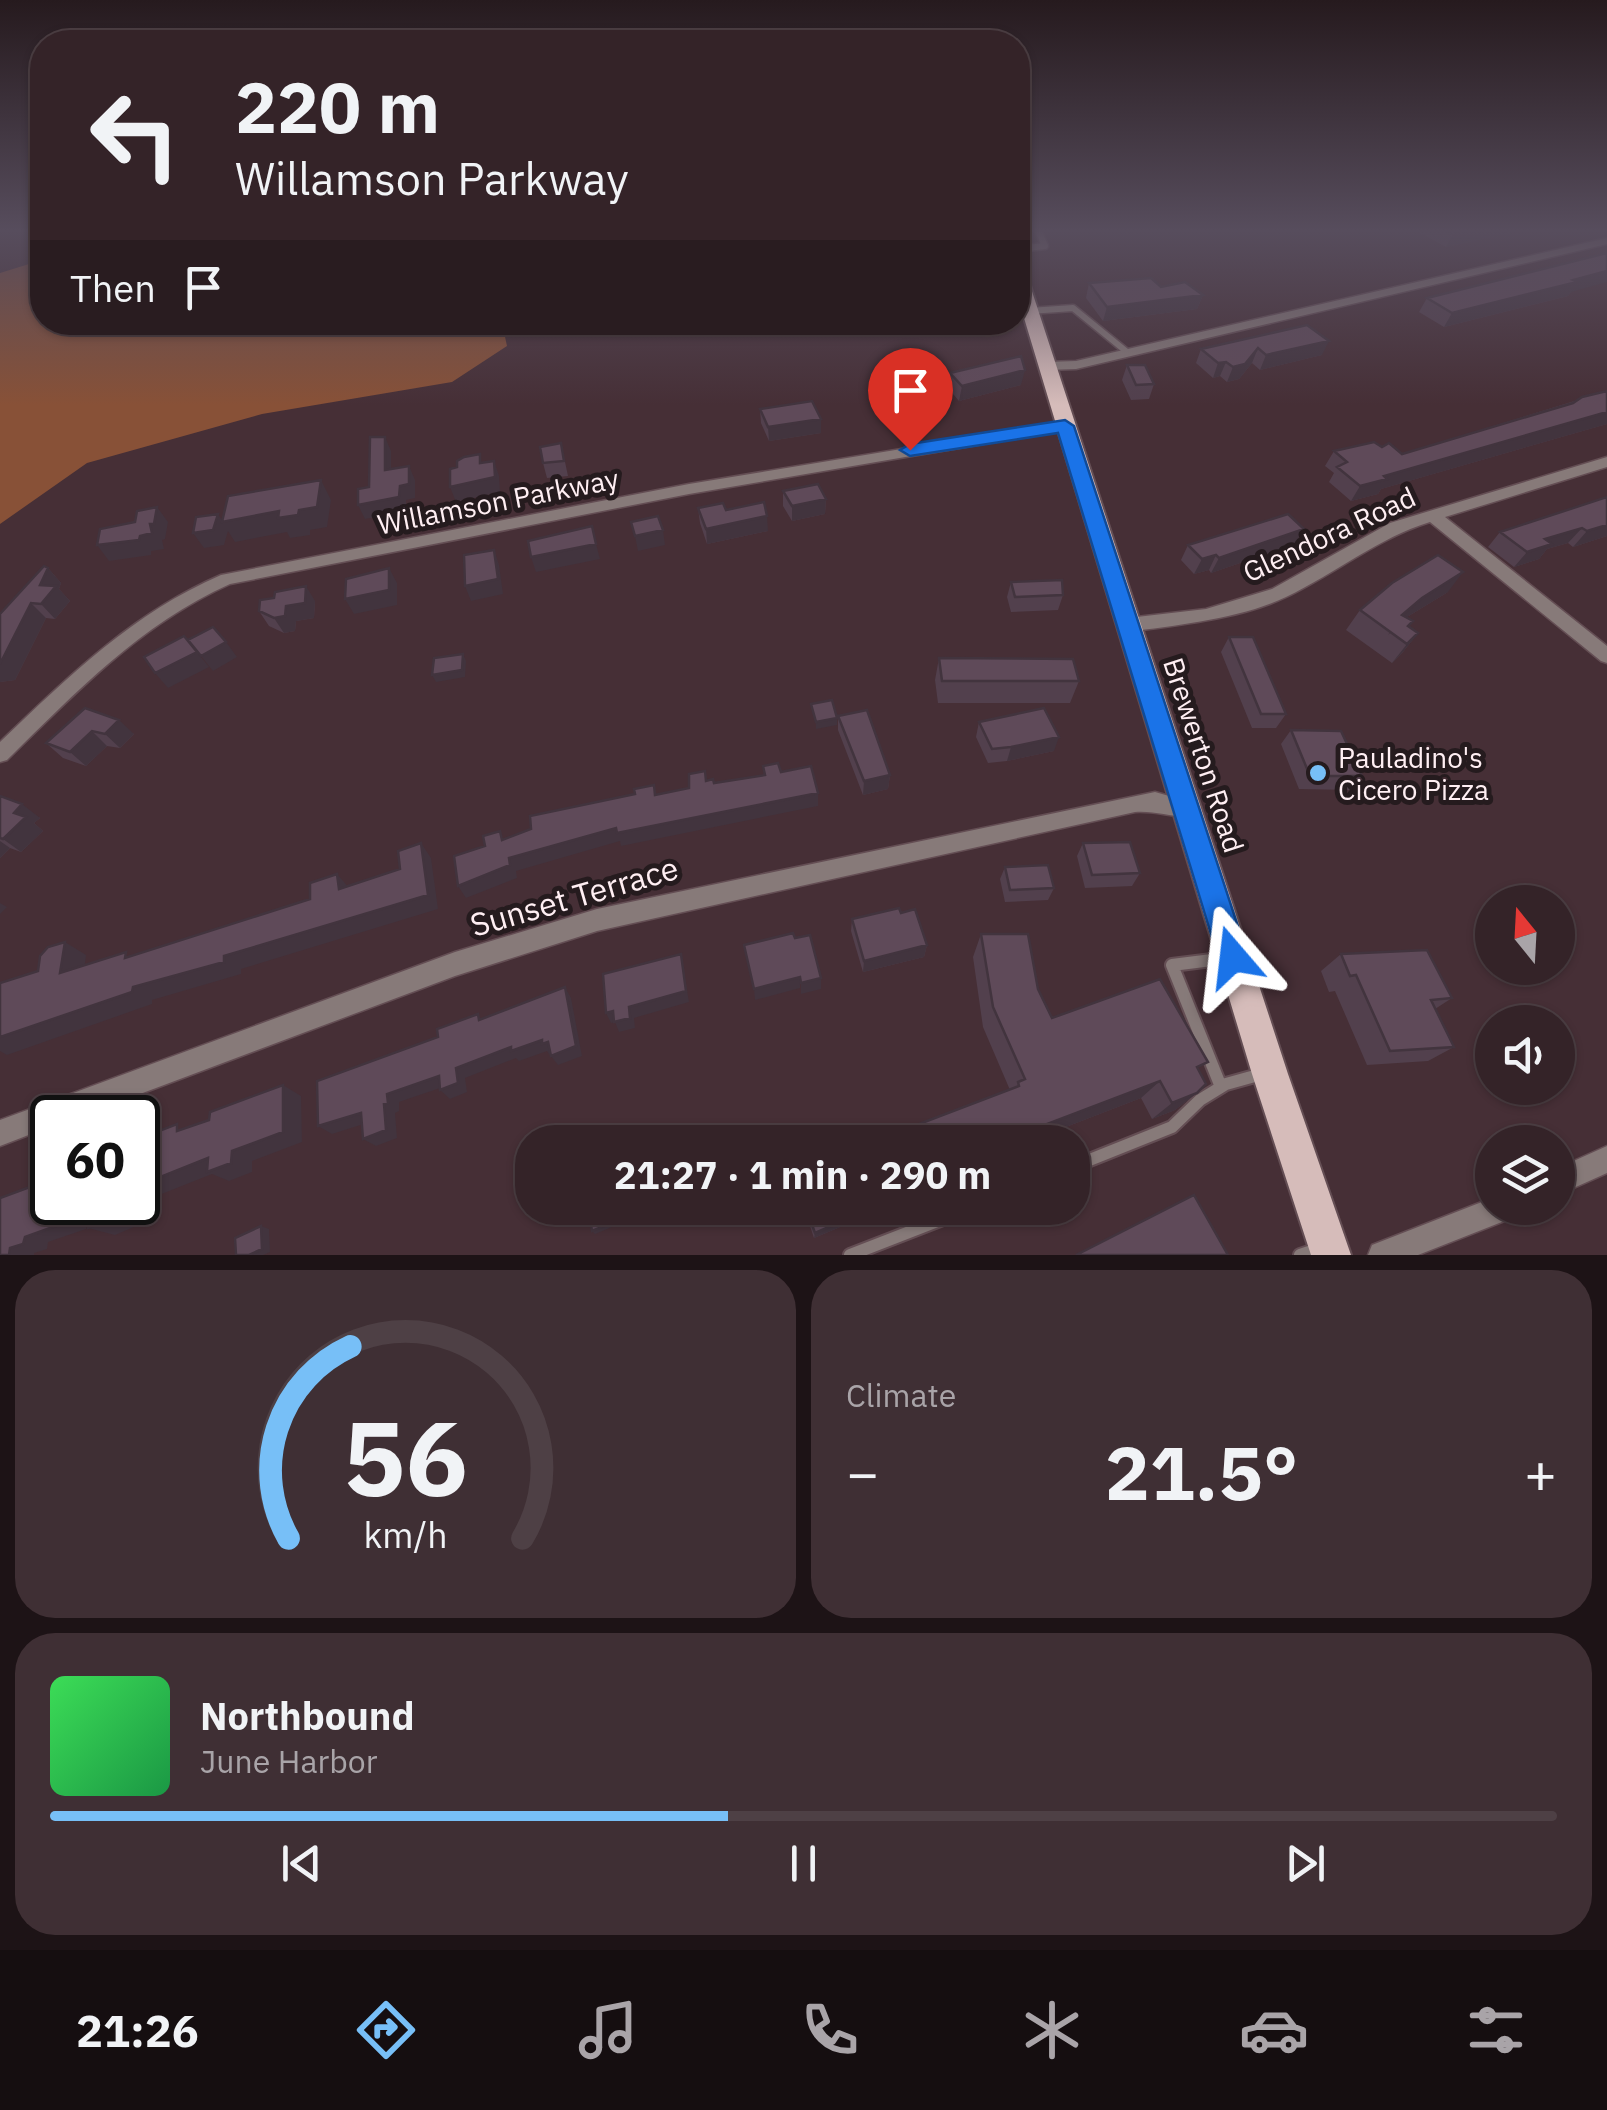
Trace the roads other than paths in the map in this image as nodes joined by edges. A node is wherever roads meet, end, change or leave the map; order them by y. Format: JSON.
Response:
{"nodes":[{"id":1,"x":1401,"y":289,"type":"edge"},
{"id":2,"x":1030,"y":310,"type":"edge"},
{"id":3,"x":1030,"y":313,"type":"edge"},
{"id":4,"x":1127,"y":352,"type":"junction"},
{"id":5,"x":1046,"y":366,"type":"junction"},
{"id":6,"x":1065,"y":426,"type":"junction"},
{"id":7,"x":1607,"y":462,"type":"edge"},
{"id":8,"x":1433,"y":516,"type":"junction"},
{"id":9,"x":1128,"y":625,"type":"junction"},
{"id":10,"x":1607,"y":656,"type":"edge"},
{"id":11,"x":0,"y":754,"type":"edge"},
{"id":12,"x":1187,"y":809,"type":"junction"},
{"id":13,"x":1233,"y":957,"type":"junction"},
{"id":14,"x":1269,"y":1072,"type":"junction"},
{"id":15,"x":1221,"y":1087,"type":"junction"},
{"id":16,"x":0,"y":1133,"type":"edge"},
{"id":17,"x":1607,"y":1159,"type":"edge"},
{"id":18,"x":1090,"y":1160,"type":"edge"},
{"id":19,"x":1575,"y":1174,"type":"edge"},
{"id":20,"x":1475,"y":1219,"type":"edge"},
{"id":21,"x":927,"y":1225,"type":"edge"},
{"id":22,"x":1330,"y":1250,"type":"edge"},
{"id":23,"x":1394,"y":1253,"type":"edge"},
{"id":24,"x":850,"y":1255,"type":"edge"},
{"id":25,"x":1300,"y":1255,"type":"edge"}],
"edges":[{"from":1,"to":4,"type":"street"},
{"from":2,"to":4,"type":"lane"},
{"from":3,"to":5,"type":"main road","name":"Brewerton Road"},
{"from":4,"to":5,"type":"street"},
{"from":5,"to":6,"type":"main road","name":"Brewerton Road"},
{"from":6,"to":9,"type":"main road","name":"Brewerton Road"},
{"from":6,"to":11,"type":"street","name":"Willamson Parkway"},
{"from":7,"to":8,"type":"street","name":"Glendora Road"},
{"from":8,"to":9,"type":"street","name":"Glendora Road"},
{"from":8,"to":10,"type":"street"},
{"from":9,"to":12,"type":"main road","name":"Brewerton Road"},
{"from":12,"to":13,"type":"main road","name":"Brewerton Road"},
{"from":12,"to":16,"type":"street","name":"Sunset Terrace"},
{"from":13,"to":14,"type":"main road","name":"Brewerton Road"},
{"from":13,"to":15,"type":"lane"},
{"from":14,"to":15,"type":"lane"},
{"from":14,"to":22,"type":"main road","name":"Brewerton Road"},
{"from":15,"to":18,"type":"lane"},
{"from":17,"to":19,"type":"street"},
{"from":20,"to":23,"type":"street"},
{"from":21,"to":24,"type":"lane"},
{"from":22,"to":25,"type":"lane"}]}
